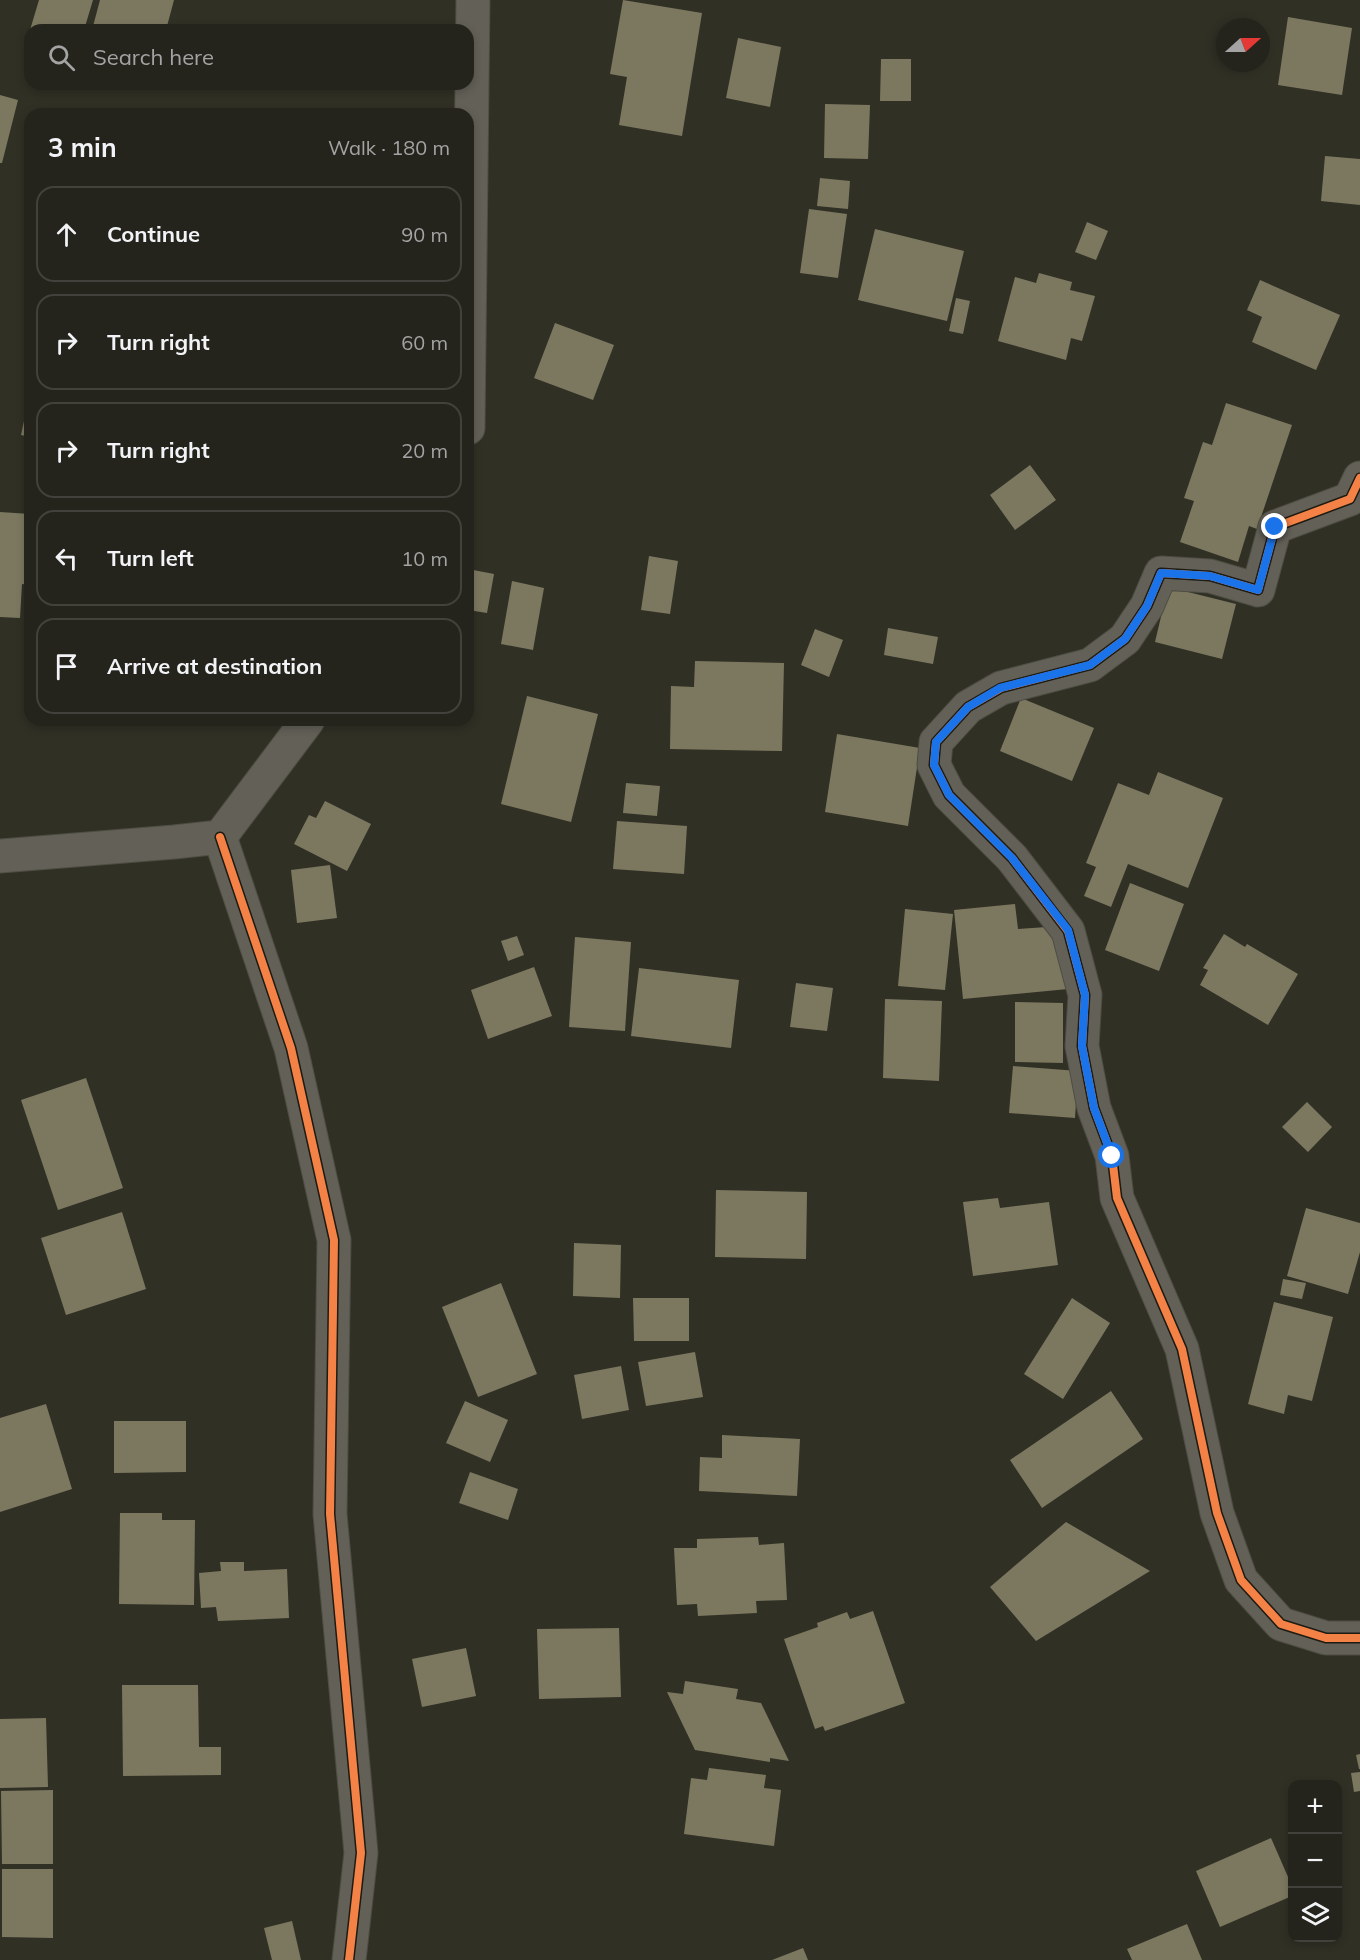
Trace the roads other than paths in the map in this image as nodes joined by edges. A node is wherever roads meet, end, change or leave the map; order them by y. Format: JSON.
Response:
{"nodes":[{"id":1,"x":473,"y":0,"type":"edge"},
{"id":2,"x":473,"y":24,"type":"edge"},
{"id":3,"x":472,"y":90,"type":"edge"},
{"id":4,"x":472,"y":108,"type":"edge"},
{"id":5,"x":1360,"y":478,"type":"edge"},
{"id":6,"x":303,"y":726,"type":"edge"},
{"id":7,"x":220,"y":837,"type":"junction"},
{"id":8,"x":0,"y":856,"type":"edge"},
{"id":9,"x":1360,"y":1638,"type":"edge"},
{"id":10,"x":349,"y":1960,"type":"edge"}],
"edges":[{"from":1,"to":2,"type":"street"},
{"from":3,"to":4,"type":"street"},
{"from":5,"to":9,"type":"street"},
{"from":6,"to":7,"type":"street"},
{"from":7,"to":8,"type":"street"},
{"from":7,"to":10,"type":"street"}]}
